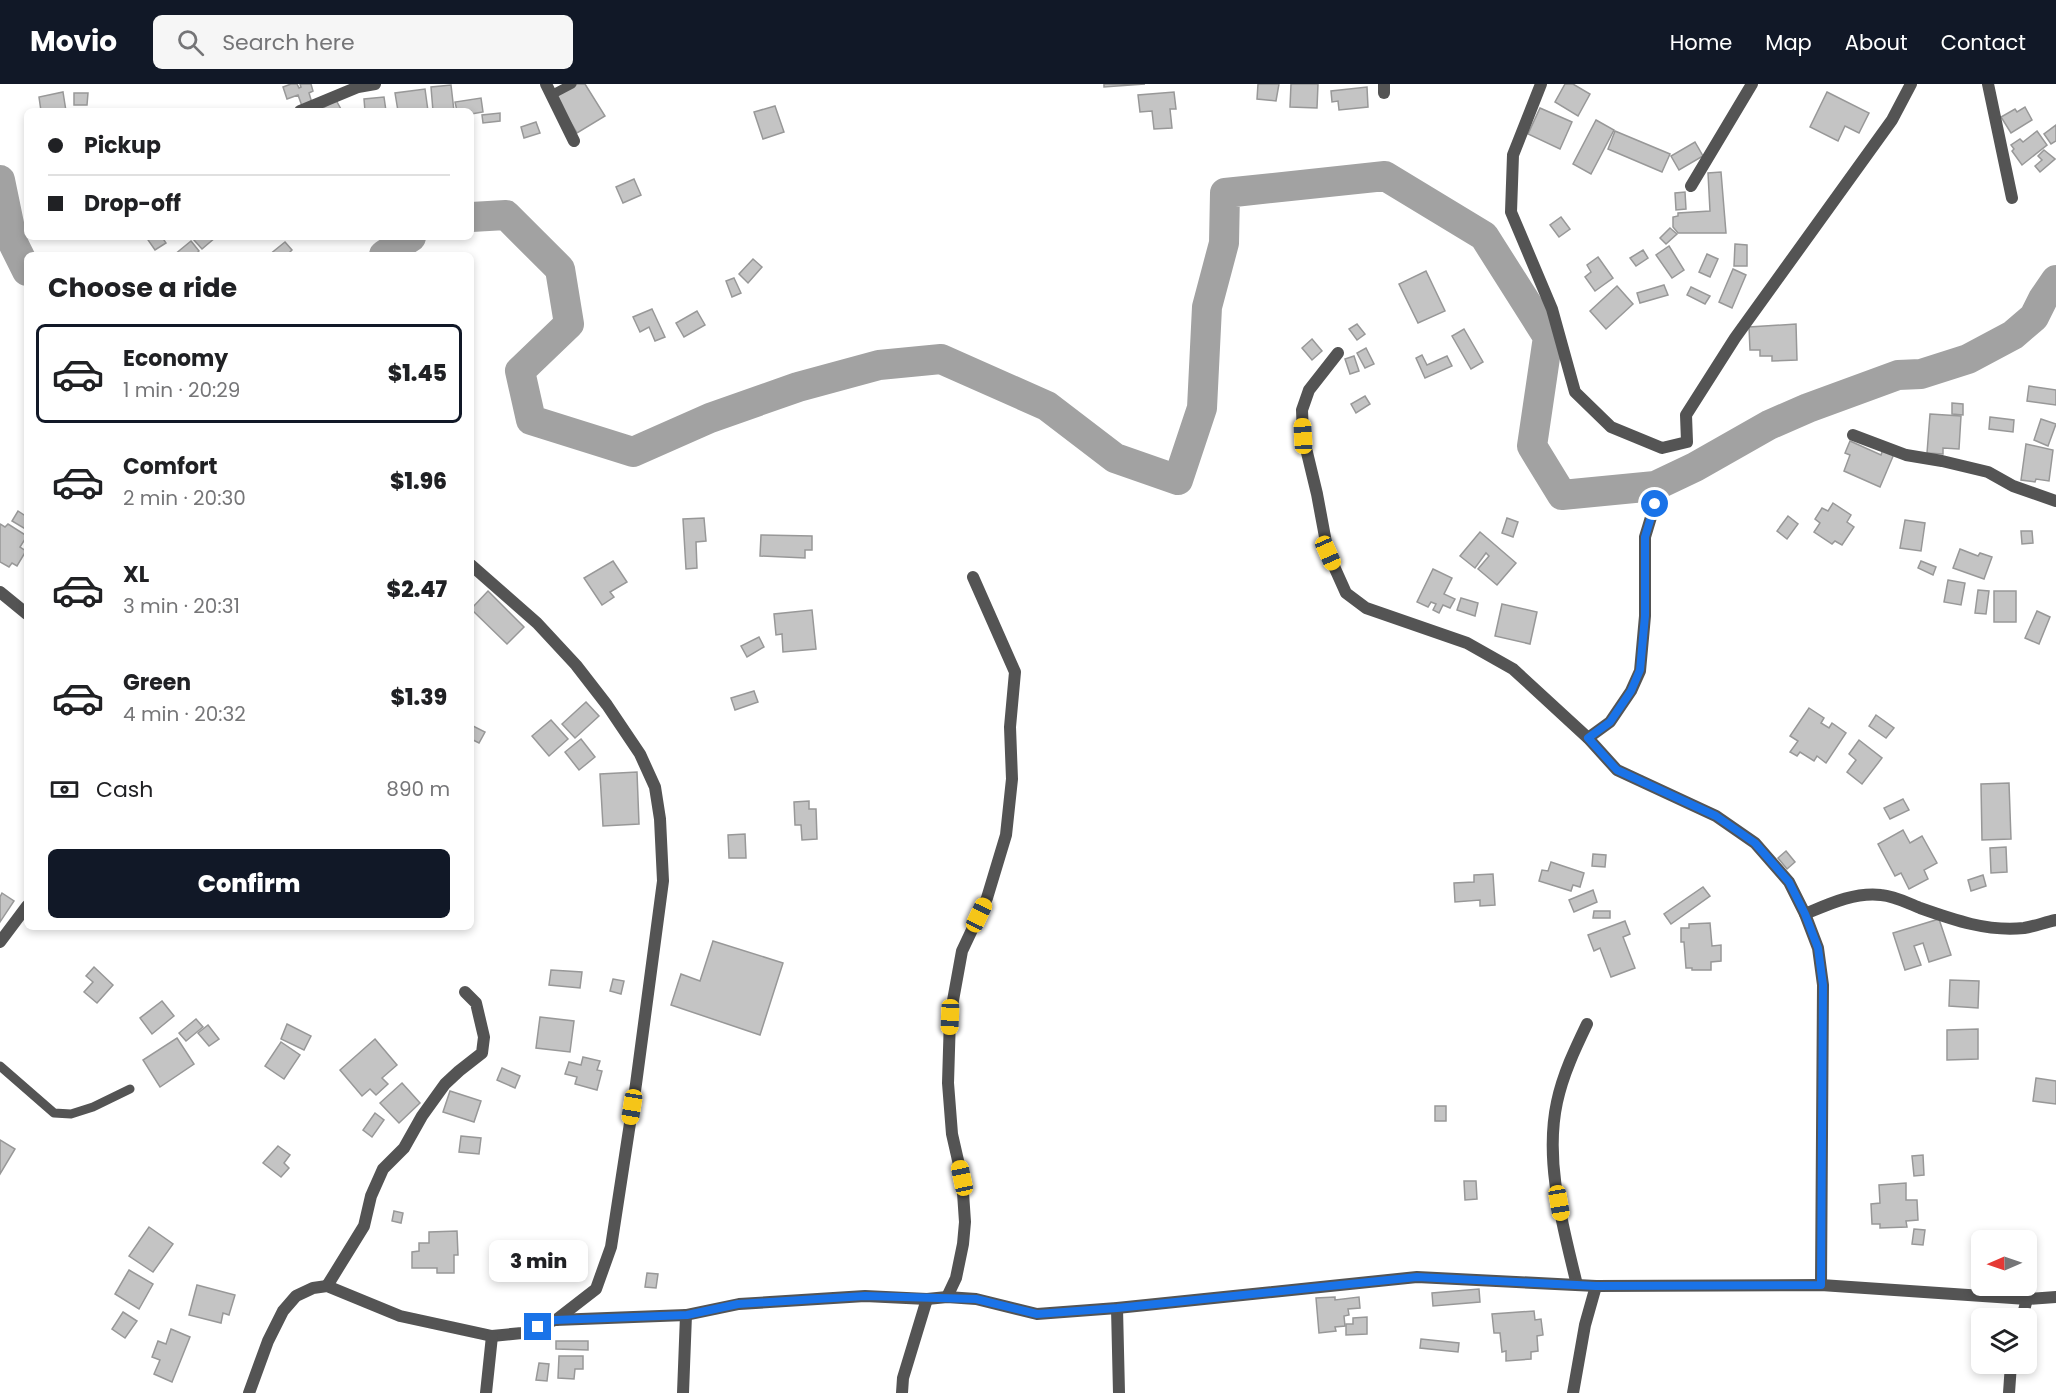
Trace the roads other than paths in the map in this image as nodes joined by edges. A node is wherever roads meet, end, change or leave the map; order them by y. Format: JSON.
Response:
{"nodes":[{"id":1,"x":375,"y":84,"type":"edge"},
{"id":2,"x":572,"y":84,"type":"edge"},
{"id":3,"x":1541,"y":84,"type":"edge"},
{"id":4,"x":1752,"y":84,"type":"edge"},
{"id":5,"x":1911,"y":84,"type":"edge"},
{"id":6,"x":1988,"y":84,"type":"edge"},
{"id":7,"x":548,"y":89,"type":"edge"},
{"id":8,"x":307,"y":108,"type":"edge"},
{"id":9,"x":574,"y":141,"type":"dead end"},
{"id":10,"x":1690,"y":186,"type":"dead end"},
{"id":11,"x":2012,"y":198,"type":"dead end"},
{"id":12,"x":1338,"y":353,"type":"dead end"},
{"id":13,"x":1853,"y":435,"type":"dead end"},
{"id":14,"x":2056,"y":501,"type":"edge"},
{"id":15,"x":1655,"y":504,"type":"dead end"},
{"id":16,"x":474,"y":569,"type":"edge"},
{"id":17,"x":973,"y":577,"type":"dead end"},
{"id":18,"x":0,"y":592,"type":"edge"},
{"id":19,"x":24,"y":612,"type":"edge"},
{"id":20,"x":1588,"y":738,"type":"junction"},
{"id":21,"x":24,"y":910,"type":"edge"},
{"id":22,"x":1805,"y":914,"type":"junction"},
{"id":23,"x":2056,"y":920,"type":"edge"},
{"id":24,"x":0,"y":942,"type":"edge"},
{"id":25,"x":465,"y":992,"type":"dead end"},
{"id":26,"x":1587,"y":1024,"type":"dead end"},
{"id":27,"x":0,"y":1066,"type":"edge"},
{"id":28,"x":130,"y":1089,"type":"dead end"},
{"id":29,"x":1577,"y":1285,"type":"junction"},
{"id":30,"x":1821,"y":1285,"type":"junction"},
{"id":31,"x":327,"y":1286,"type":"junction"},
{"id":32,"x":1596,"y":1286,"type":"junction"},
{"id":33,"x":947,"y":1297,"type":"junction"},
{"id":34,"x":2056,"y":1297,"type":"edge"},
{"id":35,"x":927,"y":1299,"type":"junction"},
{"id":36,"x":2027,"y":1299,"type":"junction"},
{"id":37,"x":1117,"y":1308,"type":"junction"},
{"id":38,"x":2025,"y":1308,"type":"edge"},
{"id":39,"x":687,"y":1315,"type":"junction"},
{"id":40,"x":555,"y":1320,"type":"junction"},
{"id":41,"x":492,"y":1336,"type":"junction"},
{"id":42,"x":2011,"y":1374,"type":"edge"},
{"id":43,"x":249,"y":1393,"type":"edge"},
{"id":44,"x":486,"y":1393,"type":"edge"},
{"id":45,"x":683,"y":1393,"type":"edge"},
{"id":46,"x":902,"y":1393,"type":"edge"},
{"id":47,"x":1119,"y":1393,"type":"edge"},
{"id":48,"x":1573,"y":1393,"type":"edge"},
{"id":49,"x":2009,"y":1393,"type":"edge"}],
"edges":[{"from":1,"to":8,"type":"street"},
{"from":2,"to":7,"type":"lane"},
{"from":3,"to":5,"type":"street"},
{"from":4,"to":10,"type":"street"},
{"from":6,"to":11,"type":"street"},
{"from":7,"to":9,"type":"street"},
{"from":12,"to":20,"type":"street"},
{"from":13,"to":14,"type":"street"},
{"from":15,"to":20,"type":"street"},
{"from":16,"to":40,"type":"street"},
{"from":17,"to":33,"type":"street"},
{"from":18,"to":19,"type":"street"},
{"from":20,"to":22,"type":"street"},
{"from":21,"to":24,"type":"street"},
{"from":22,"to":23,"type":"street"},
{"from":22,"to":30,"type":"street"},
{"from":25,"to":31,"type":"street"},
{"from":26,"to":29,"type":"street"},
{"from":27,"to":28,"type":"lane"},
{"from":29,"to":32,"type":"street"},
{"from":29,"to":37,"type":"street"},
{"from":30,"to":32,"type":"street"},
{"from":30,"to":36,"type":"street"},
{"from":31,"to":41,"type":"street"},
{"from":31,"to":43,"type":"street"},
{"from":32,"to":48,"type":"street"},
{"from":33,"to":35,"type":"street"},
{"from":33,"to":37,"type":"street"},
{"from":34,"to":36,"type":"street"},
{"from":35,"to":39,"type":"street"},
{"from":35,"to":46,"type":"street"},
{"from":36,"to":38,"type":"street"},
{"from":37,"to":47,"type":"street"},
{"from":39,"to":40,"type":"street"},
{"from":39,"to":45,"type":"street"},
{"from":40,"to":41,"type":"street"},
{"from":41,"to":44,"type":"street"},
{"from":42,"to":49,"type":"street"}]}
